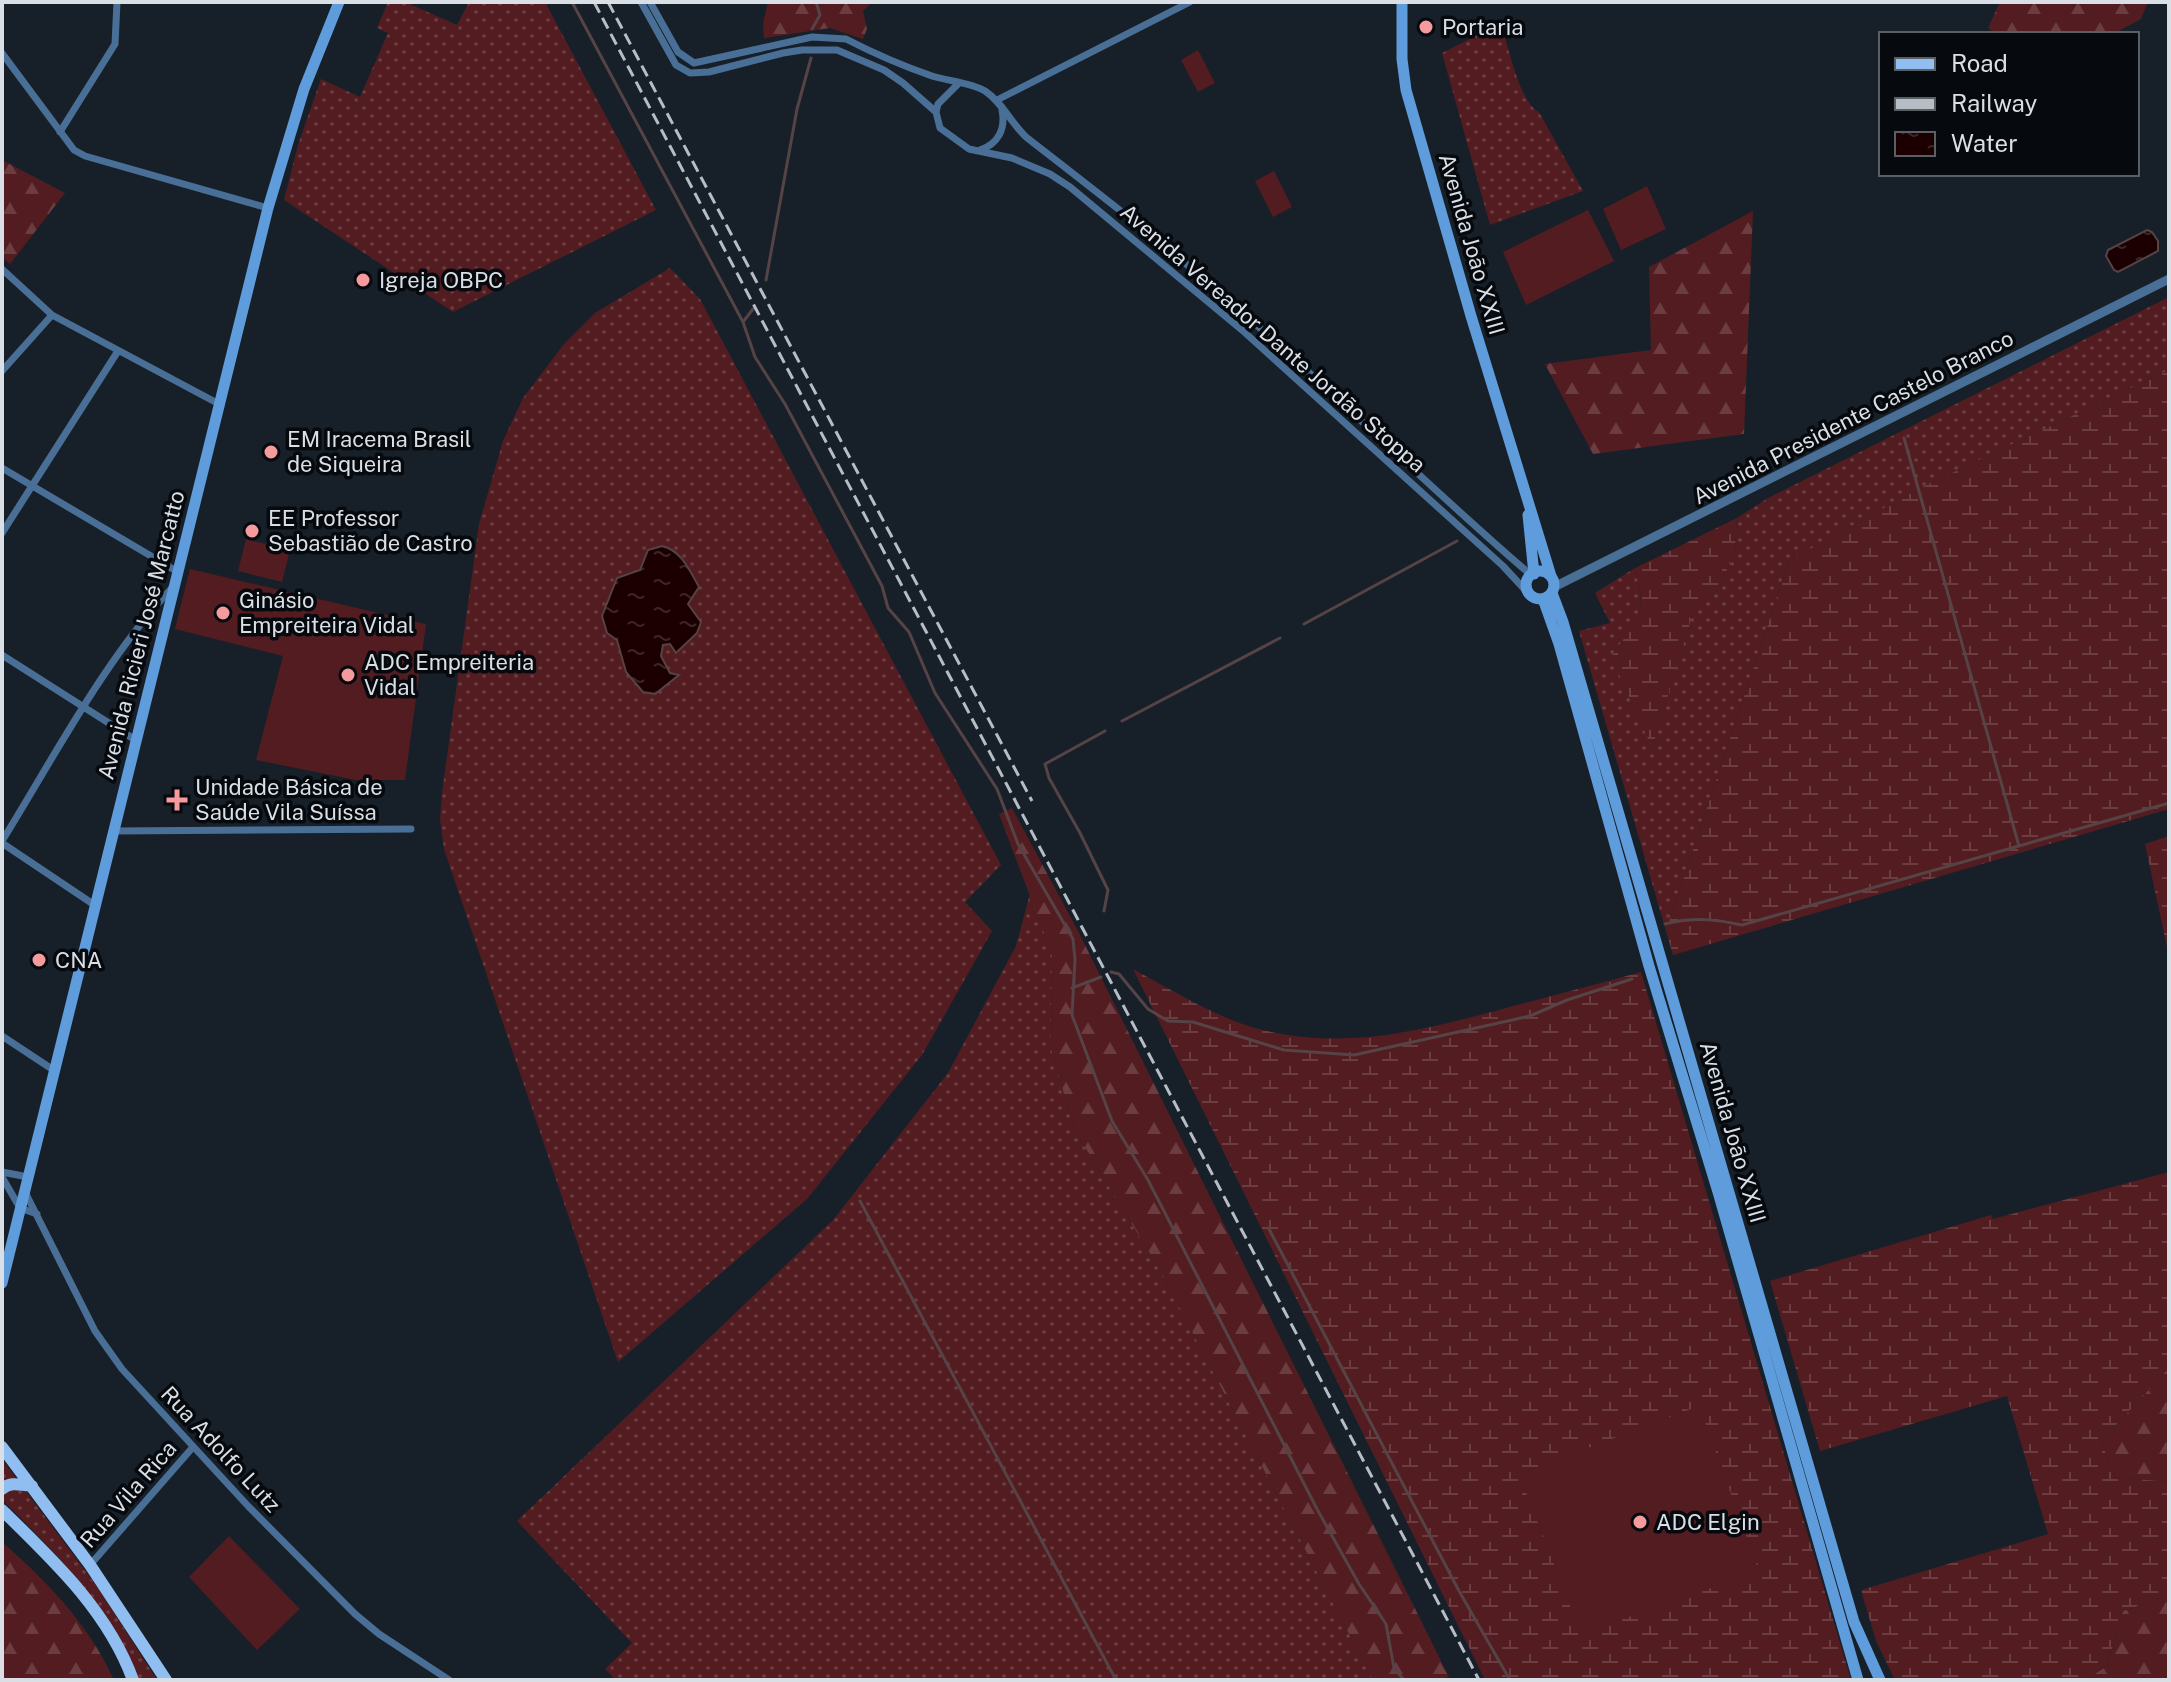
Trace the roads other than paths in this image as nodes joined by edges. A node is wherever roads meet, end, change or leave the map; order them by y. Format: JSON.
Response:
{"nodes":[{"id":1,"x":117,"y":2,"type":"edge"},
{"id":2,"x":339,"y":2,"type":"edge"},
{"id":3,"x":641,"y":2,"type":"edge"},
{"id":4,"x":650,"y":2,"type":"edge"},
{"id":5,"x":1190,"y":2,"type":"edge"},
{"id":6,"x":1402,"y":2,"type":"edge"},
{"id":7,"x":2,"y":53,"type":"edge"},
{"id":8,"x":958,"y":84,"type":"junction"},
{"id":9,"x":997,"y":100,"type":"junction"},
{"id":10,"x":1002,"y":108,"type":"junction"},
{"id":11,"x":936,"y":112,"type":"junction"},
{"id":12,"x":60,"y":132,"type":"junction"},
{"id":13,"x":969,"y":149,"type":"junction"},
{"id":14,"x":268,"y":208,"type":"junction"},
{"id":15,"x":2,"y":269,"type":"edge"},
{"id":16,"x":2169,"y":279,"type":"edge"},
{"id":17,"x":52,"y":315,"type":"junction"},
{"id":18,"x":118,"y":351,"type":"junction"},
{"id":19,"x":2,"y":371,"type":"edge"},
{"id":20,"x":219,"y":404,"type":"junction"},
{"id":21,"x":2,"y":468,"type":"edge"},
{"id":22,"x":31,"y":486,"type":"junction"},
{"id":23,"x":1526,"y":494,"type":"junction"},
{"id":24,"x":2,"y":533,"type":"edge"},
{"id":25,"x":1532,"y":574,"type":"junction"},
{"id":26,"x":177,"y":578,"type":"junction"},
{"id":27,"x":1550,"y":589,"type":"junction"},
{"id":28,"x":1529,"y":594,"type":"junction"},
{"id":29,"x":2,"y":655,"type":"edge"},
{"id":30,"x":84,"y":708,"type":"junction"},
{"id":31,"x":137,"y":741,"type":"junction"},
{"id":32,"x":411,"y":829,"type":"dead end"},
{"id":33,"x":113,"y":831,"type":"junction"},
{"id":34,"x":2,"y":842,"type":"edge"},
{"id":35,"x":96,"y":906,"type":"junction"},
{"id":36,"x":2,"y":1036,"type":"edge"},
{"id":37,"x":55,"y":1071,"type":"junction"},
{"id":38,"x":2,"y":1175,"type":"edge"},
{"id":39,"x":28,"y":1177,"type":"junction"},
{"id":40,"x":25,"y":1192,"type":"junction"},
{"id":41,"x":20,"y":1208,"type":"junction"},
{"id":42,"x":38,"y":1214,"type":"junction"},
{"id":43,"x":2,"y":1283,"type":"edge"},
{"id":44,"x":2,"y":1447,"type":"edge"},
{"id":45,"x":193,"y":1447,"type":"junction"},
{"id":46,"x":32,"y":1486,"type":"junction"},
{"id":47,"x":2,"y":1489,"type":"edge"},
{"id":48,"x":3,"y":1513,"type":"edge"},
{"id":49,"x":90,"y":1565,"type":"junction"},
{"id":50,"x":133,"y":1680,"type":"edge"},
{"id":51,"x":166,"y":1680,"type":"edge"},
{"id":52,"x":449,"y":1680,"type":"edge"},
{"id":53,"x":1858,"y":1680,"type":"edge"},
{"id":54,"x":1880,"y":1680,"type":"edge"}],
"edges":[{"from":1,"to":12,"type":"street"},
{"from":2,"to":14,"type":"main road","name":"Avenida Ricieri José Marcatto"},
{"from":3,"to":11,"type":"street","name":"Avenida Vereador Dante Jordão Stoppa"},
{"from":4,"to":8,"type":"street"},
{"from":5,"to":9,"type":"street"},
{"from":6,"to":23,"type":"main road","name":"Avenida João XXIII"},
{"from":7,"to":12,"type":"street"},
{"from":8,"to":9,"type":"street"},
{"from":8,"to":11,"type":"street"},
{"from":9,"to":10,"type":"street","name":"Avenida Vereador Dante Jordão Stoppa"},
{"from":10,"to":13,"type":"street"},
{"from":10,"to":25,"type":"street","name":"Avenida Vereador Dante Jordão Stoppa"},
{"from":11,"to":13,"type":"street","name":"Avenida Vereador Dante Jordão Stoppa"},
{"from":12,"to":14,"type":"street"},
{"from":13,"to":28,"type":"street","name":"Avenida Vereador Dante Jordão Stoppa"},
{"from":14,"to":20,"type":"main road","name":"Avenida Ricieri José Marcatto"},
{"from":15,"to":17,"type":"street"},
{"from":16,"to":27,"type":"street","name":"Avenida Presidente Castelo Branco"},
{"from":17,"to":18,"type":"street"},
{"from":17,"to":19,"type":"street"},
{"from":18,"to":20,"type":"street"},
{"from":18,"to":22,"type":"street"},
{"from":20,"to":26,"type":"main road","name":"Avenida Ricieri José Marcatto"},
{"from":21,"to":22,"type":"street"},
{"from":22,"to":24,"type":"street"},
{"from":22,"to":26,"type":"street"},
{"from":23,"to":25,"type":"main road","name":"Avenida João XXIII"},
{"from":23,"to":27,"type":"main road","name":"Avenida João XXIII"},
{"from":25,"to":27,"type":"main road"},
{"from":25,"to":28,"type":"main road","name":"Avenida João XXIII"},
{"from":26,"to":30,"type":"street"},
{"from":26,"to":31,"type":"main road","name":"Avenida Ricieri José Marcatto"},
{"from":27,"to":28,"type":"main road"},
{"from":27,"to":53,"type":"main road","name":"Avenida João XXIII"},
{"from":27,"to":54,"type":"main road","name":"Avenida João XXIII"},
{"from":29,"to":30,"type":"street"},
{"from":30,"to":31,"type":"street"},
{"from":30,"to":34,"type":"street"},
{"from":31,"to":33,"type":"main road","name":"Avenida Ricieri José Marcatto"},
{"from":32,"to":33,"type":"street"},
{"from":33,"to":35,"type":"main road","name":"Avenida Ricieri José Marcatto"},
{"from":34,"to":35,"type":"street"},
{"from":35,"to":37,"type":"main road","name":"Avenida Ricieri José Marcatto"},
{"from":36,"to":37,"type":"street"},
{"from":37,"to":39,"type":"main road","name":"Avenida Ricieri José Marcatto"},
{"from":38,"to":39,"type":"street"},
{"from":38,"to":41,"type":"street"},
{"from":39,"to":40,"type":"main road","name":"Avenida Ricieri José Marcatto"},
{"from":40,"to":41,"type":"main road","name":"Avenida Ricieri José Marcatto"},
{"from":40,"to":42,"type":"street","name":"Rua Adolfo Lutz"},
{"from":41,"to":42,"type":"street"},
{"from":41,"to":43,"type":"main road","name":"Avenida Ricieri José Marcatto"},
{"from":42,"to":45,"type":"street","name":"Rua Adolfo Lutz"},
{"from":44,"to":46,"type":"main road"},
{"from":45,"to":49,"type":"street","name":"Rua Vila Rica"},
{"from":45,"to":52,"type":"street","name":"Rua Adolfo Lutz"},
{"from":46,"to":47,"type":"main road"},
{"from":46,"to":49,"type":"main road"},
{"from":48,"to":50,"type":"main road"},
{"from":49,"to":51,"type":"main road"}]}
